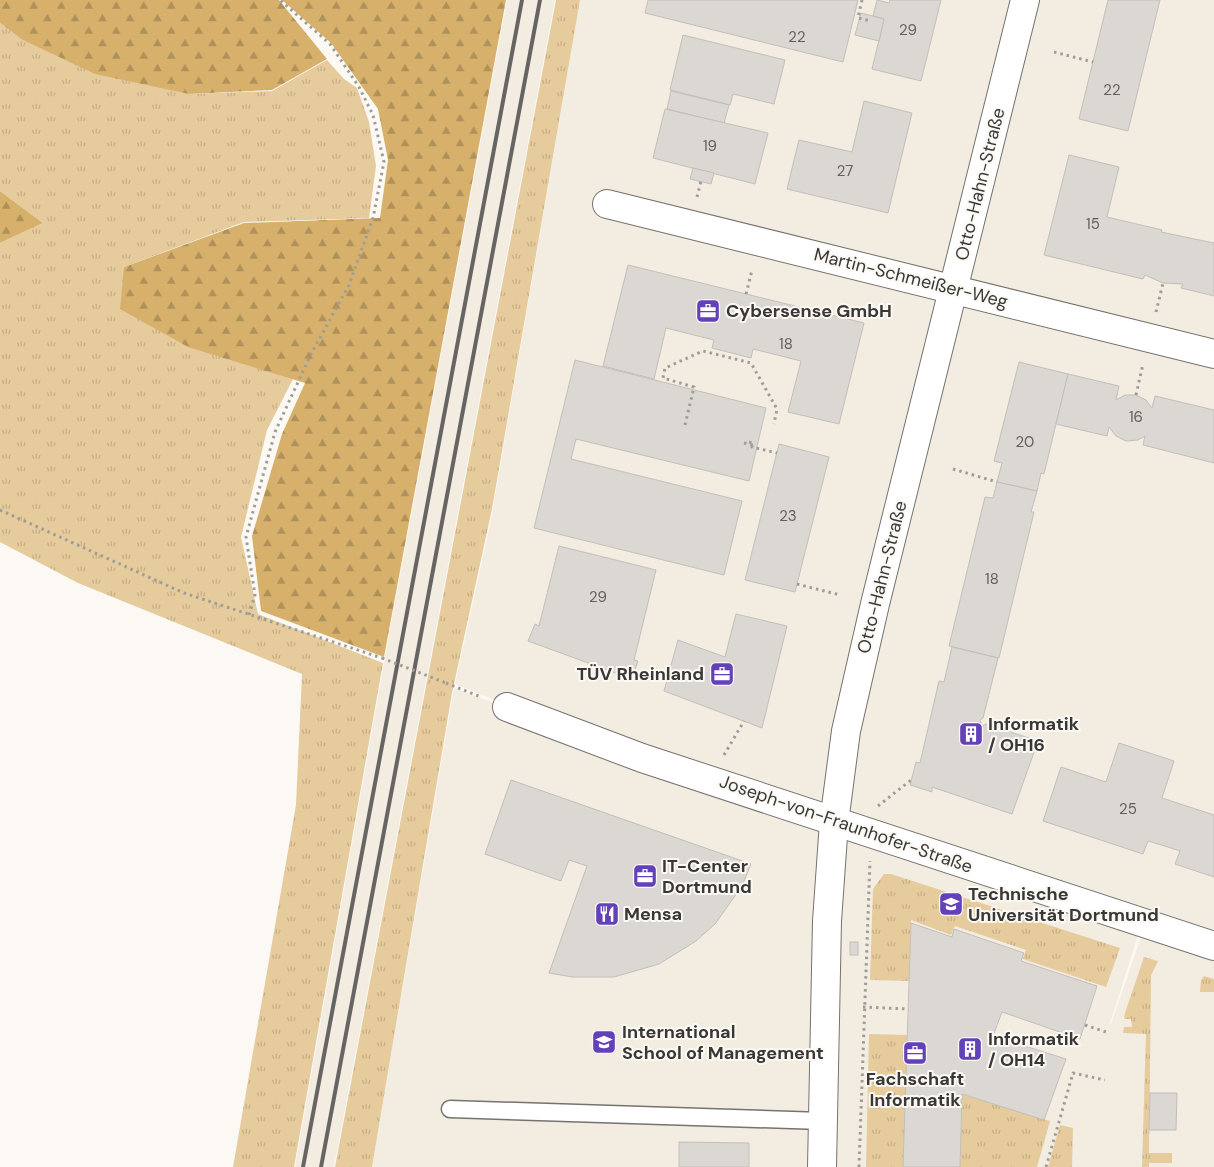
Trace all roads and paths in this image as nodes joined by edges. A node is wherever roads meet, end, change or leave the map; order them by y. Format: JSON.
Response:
{"nodes":[{"id":1,"x":280,"y":0,"type":"edge"},
{"id":2,"x":862,"y":0,"type":"edge"},
{"id":3,"x":1026,"y":0,"type":"edge"},
{"id":4,"x":871,"y":21,"type":"dead end"},
{"id":5,"x":1054,"y":52,"type":"dead end"},
{"id":6,"x":1093,"y":62,"type":"dead end"},
{"id":7,"x":607,"y":204,"type":"dead end"},
{"id":8,"x":752,"y":271,"type":"dead end"},
{"id":9,"x":955,"y":289,"type":"junction"},
{"id":10,"x":746,"y":294,"type":"dead end"},
{"id":11,"x":1214,"y":354,"type":"edge"},
{"id":12,"x":774,"y":424,"type":"dead end"},
{"id":13,"x":685,"y":425,"type":"dead end"},
{"id":14,"x":777,"y":452,"type":"joint"},
{"id":15,"x":953,"y":470,"type":"dead end"},
{"id":16,"x":997,"y":482,"type":"dead end"},
{"id":17,"x":0,"y":510,"type":"edge"},
{"id":18,"x":797,"y":584,"type":"dead end"},
{"id":19,"x":840,"y":595,"type":"dead end"},
{"id":20,"x":249,"y":615,"type":"junction"},
{"id":21,"x":507,"y":707,"type":"joint"},
{"id":22,"x":744,"y":721,"type":"dead end"},
{"id":23,"x":709,"y":778,"type":"junction"},
{"id":24,"x":911,"y":780,"type":"dead end"},
{"id":25,"x":876,"y":808,"type":"dead end"},
{"id":26,"x":834,"y":822,"type":"junction"},
{"id":27,"x":870,"y":861,"type":"dead end"},
{"id":28,"x":1214,"y":946,"type":"edge"},
{"id":29,"x":863,"y":1007,"type":"junction"},
{"id":30,"x":908,"y":1009,"type":"dead end"},
{"id":31,"x":1085,"y":1026,"type":"dead end"},
{"id":32,"x":1109,"y":1033,"type":"dead end"},
{"id":33,"x":1105,"y":1080,"type":"dead end"},
{"id":34,"x":450,"y":1109,"type":"dead end"},
{"id":35,"x":822,"y":1121,"type":"junction"},
{"id":36,"x":822,"y":1167,"type":"edge"},
{"id":37,"x":859,"y":1167,"type":"edge"},
{"id":38,"x":1046,"y":1167,"type":"edge"}],
"edges":[{"from":1,"to":20,"type":"path"},
{"from":2,"to":4,"type":"path"},
{"from":3,"to":9,"type":"street","name":"Otto-Hahn-Straße"},
{"from":5,"to":6,"type":"path"},
{"from":7,"to":9,"type":"street","name":"Martin-Schmeißer-Weg"},
{"from":8,"to":10,"type":"path"},
{"from":9,"to":11,"type":"street","name":"Martin-Schmeißer-Weg"},
{"from":9,"to":26,"type":"street","name":"Otto-Hahn-Straße"},
{"from":12,"to":13,"type":"path"},
{"from":14,"to":14,"type":"path"},
{"from":15,"to":16,"type":"path"},
{"from":17,"to":20,"type":"path"},
{"from":18,"to":19,"type":"path"},
{"from":20,"to":21,"type":"path","bridge":true},
{"from":21,"to":23,"type":"street","name":"Joseph-von-Fraunhofer-Straße"},
{"from":22,"to":23,"type":"path"},
{"from":23,"to":26,"type":"street","name":"Joseph-von-Fraunhofer-Straße"},
{"from":24,"to":25,"type":"path"},
{"from":26,"to":28,"type":"street","name":"Joseph-von-Fraunhofer-Straße"},
{"from":26,"to":35,"type":"street","name":"Otto-Hahn-Straße"},
{"from":27,"to":29,"type":"path"},
{"from":29,"to":30,"type":"path"},
{"from":29,"to":37,"type":"path"},
{"from":31,"to":32,"type":"path"},
{"from":33,"to":38,"type":"path"},
{"from":34,"to":35,"type":"lane"},
{"from":35,"to":36,"type":"street","name":"Otto-Hahn-Straße"}]}
